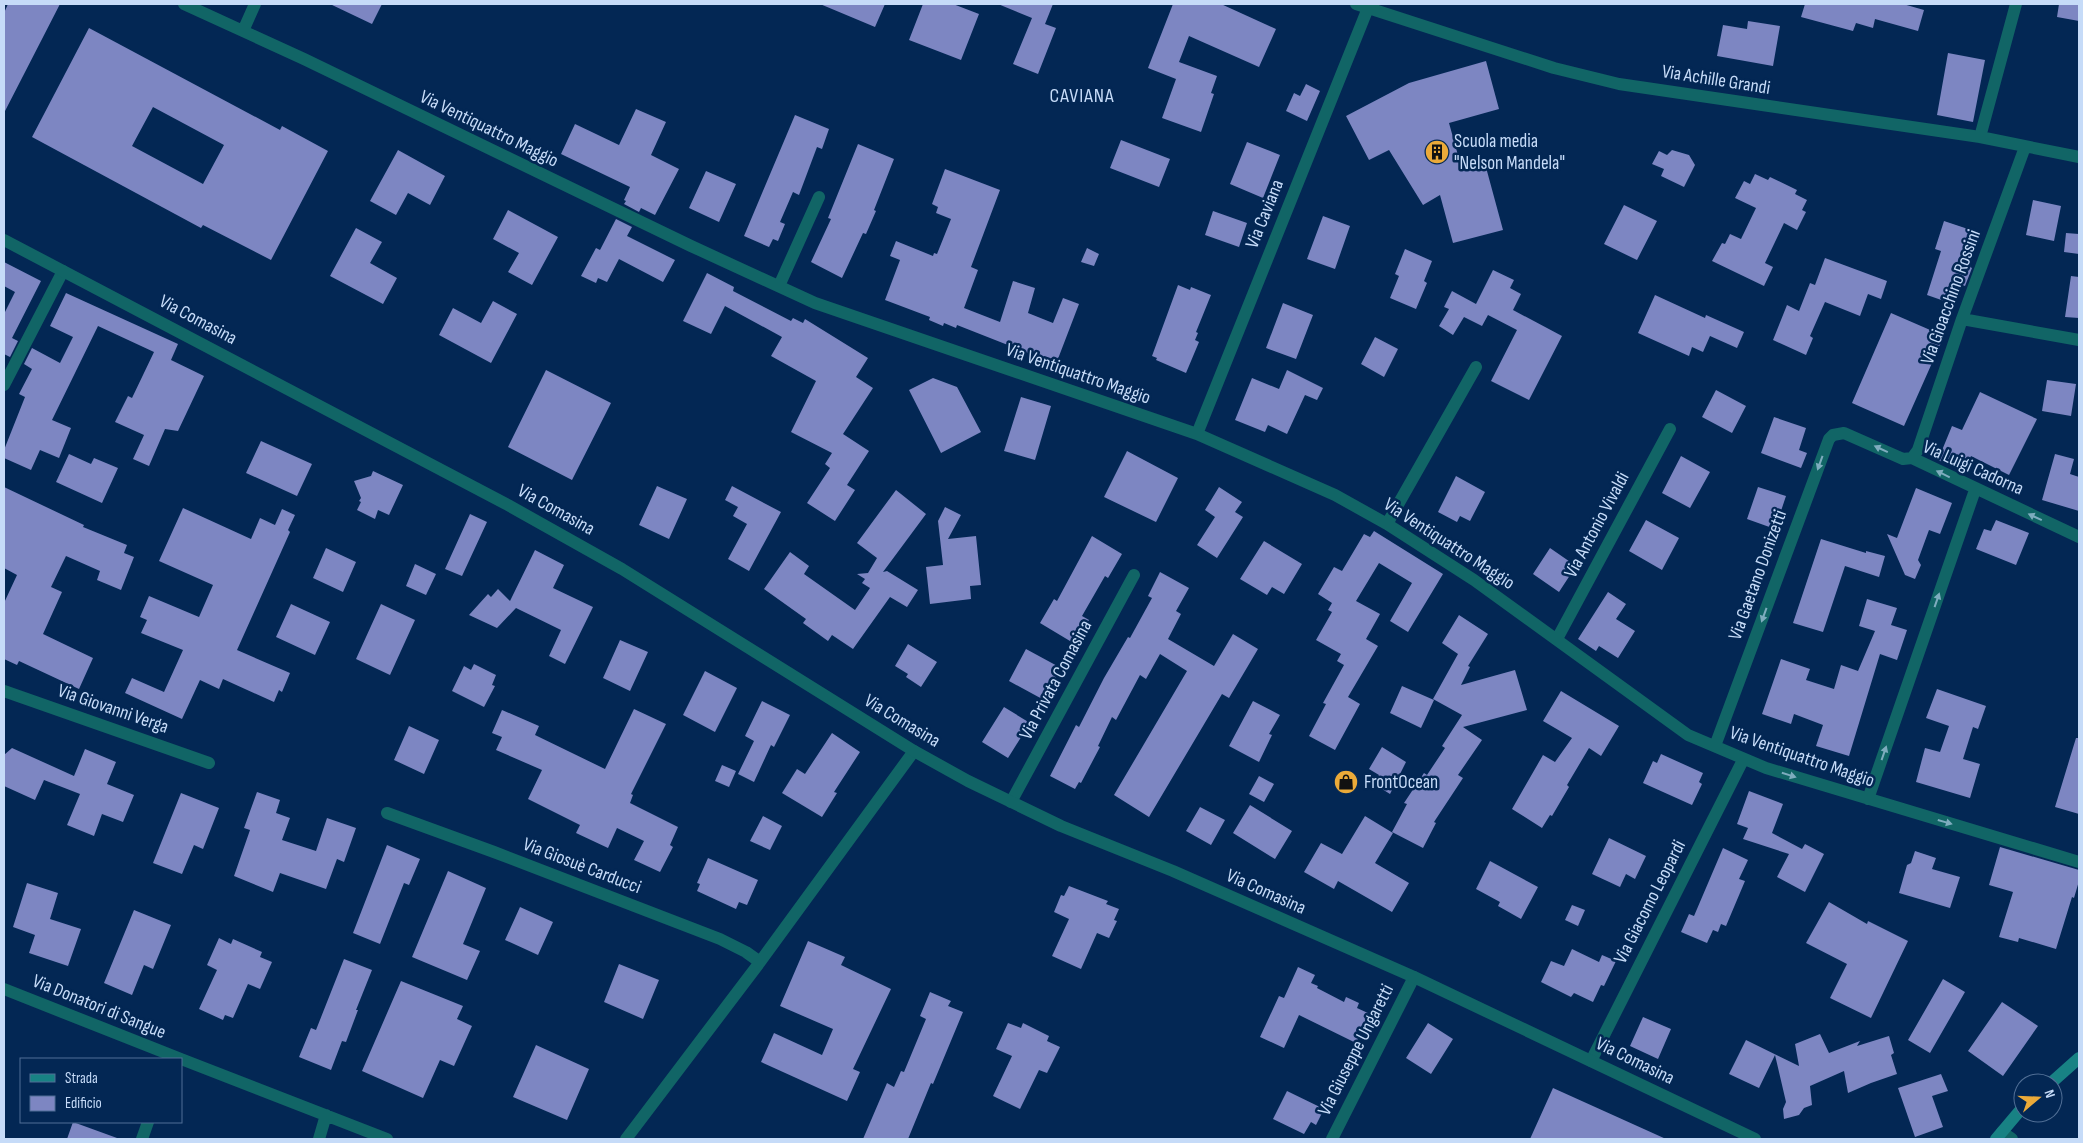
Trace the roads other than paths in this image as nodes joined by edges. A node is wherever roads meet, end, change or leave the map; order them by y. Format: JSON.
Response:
{"nodes":[{"id":1,"x":184,"y":4,"type":"edge"},
{"id":2,"x":255,"y":4,"type":"edge"},
{"id":3,"x":2016,"y":4,"type":"edge"},
{"id":4,"x":1362,"y":6,"type":"edge"},
{"id":5,"x":242,"y":31,"type":"junction"},
{"id":6,"x":1980,"y":137,"type":"junction"},
{"id":7,"x":2025,"y":147,"type":"junction"},
{"id":8,"x":2079,"y":158,"type":"edge"},
{"id":9,"x":819,"y":197,"type":"dead end"},
{"id":10,"x":4,"y":240,"type":"edge"},
{"id":11,"x":63,"y":271,"type":"junction"},
{"id":12,"x":779,"y":286,"type":"junction"},
{"id":13,"x":1962,"y":319,"type":"junction"},
{"id":14,"x":2079,"y":340,"type":"edge"},
{"id":15,"x":1476,"y":367,"type":"dead end"},
{"id":16,"x":4,"y":385,"type":"edge"},
{"id":17,"x":1670,"y":429,"type":"dead end"},
{"id":18,"x":1197,"y":434,"type":"junction"},
{"id":19,"x":1850,"y":435,"type":"joint"},
{"id":20,"x":1912,"y":458,"type":"junction"},
{"id":21,"x":1975,"y":490,"type":"junction"},
{"id":22,"x":1387,"y":524,"type":"junction"},
{"id":23,"x":2079,"y":537,"type":"edge"},
{"id":24,"x":1134,"y":575,"type":"dead end"},
{"id":25,"x":1558,"y":639,"type":"junction"},
{"id":26,"x":4,"y":691,"type":"edge"},
{"id":27,"x":1715,"y":746,"type":"junction"},
{"id":28,"x":914,"y":750,"type":"junction"},
{"id":29,"x":1743,"y":760,"type":"junction"},
{"id":30,"x":209,"y":763,"type":"dead end"},
{"id":31,"x":1868,"y":799,"type":"junction"},
{"id":32,"x":1011,"y":802,"type":"junction"},
{"id":33,"x":387,"y":813,"type":"dead end"},
{"id":34,"x":2079,"y":862,"type":"edge"},
{"id":35,"x":760,"y":962,"type":"junction"},
{"id":36,"x":1414,"y":978,"type":"junction"},
{"id":37,"x":4,"y":989,"type":"edge"},
{"id":38,"x":176,"y":1058,"type":"edge"},
{"id":39,"x":2079,"y":1058,"type":"edge"},
{"id":40,"x":182,"y":1060,"type":"edge"},
{"id":41,"x":1591,"y":1061,"type":"junction"},
{"id":42,"x":2062,"y":1073,"type":"edge"},
{"id":43,"x":326,"y":1115,"type":"junction"},
{"id":44,"x":2013,"y":1122,"type":"edge"},
{"id":45,"x":148,"y":1123,"type":"edge"},
{"id":46,"x":2003,"y":1137,"type":"edge"},
{"id":47,"x":142,"y":1139,"type":"edge"},
{"id":48,"x":319,"y":1139,"type":"edge"},
{"id":49,"x":387,"y":1139,"type":"edge"},
{"id":50,"x":626,"y":1139,"type":"edge"},
{"id":51,"x":1332,"y":1139,"type":"edge"},
{"id":52,"x":1755,"y":1139,"type":"edge"}],
"edges":[{"from":1,"to":5,"type":"street","name":"Via Ventiquattro Maggio"},
{"from":2,"to":5,"type":"street"},
{"from":3,"to":6,"type":"street"},
{"from":4,"to":6,"type":"street","name":"Via Achille Grandi"},
{"from":4,"to":18,"type":"street","name":"Via Caviana"},
{"from":5,"to":12,"type":"street","name":"Via Ventiquattro Maggio"},
{"from":6,"to":7,"type":"street","name":"Via Achille Grandi"},
{"from":7,"to":8,"type":"street","name":"Via Achille Grandi"},
{"from":7,"to":13,"type":"street","name":"Via Gioacchino Rossini"},
{"from":9,"to":12,"type":"street"},
{"from":10,"to":11,"type":"street","name":"Via Comasina"},
{"from":11,"to":16,"type":"street"},
{"from":11,"to":28,"type":"street","name":"Via Comasina"},
{"from":12,"to":18,"type":"street","name":"Via Ventiquattro Maggio"},
{"from":13,"to":14,"type":"street"},
{"from":13,"to":20,"type":"street","name":"Via Gioacchino Rossini"},
{"from":15,"to":22,"type":"street"},
{"from":17,"to":25,"type":"street","name":"Via Antonio Vivaldi"},
{"from":18,"to":22,"type":"street","name":"Via Ventiquattro Maggio"},
{"from":20,"to":19,"type":"street","name":"Via Luigi Cadorna","one_way":true},
{"from":19,"to":27,"type":"street","name":"Via Gaetano Donizetti","one_way":true},
{"from":21,"to":20,"type":"street","name":"Via Luigi Cadorna","one_way":true},
{"from":23,"to":21,"type":"street","name":"Via Luigi Cadorna","one_way":true},
{"from":31,"to":21,"type":"street","one_way":true},
{"from":22,"to":25,"type":"street","name":"Via Ventiquattro Maggio"},
{"from":24,"to":32,"type":"street","name":"Via Privata Comasina"},
{"from":25,"to":27,"type":"street","name":"Via Ventiquattro Maggio"},
{"from":26,"to":30,"type":"street","name":"Via Giovanni Verga"},
{"from":27,"to":29,"type":"street","name":"Via Ventiquattro Maggio"},
{"from":28,"to":32,"type":"street","name":"Via Comasina"},
{"from":28,"to":35,"type":"street"},
{"from":29,"to":31,"type":"street","name":"Via Ventiquattro Maggio","one_way":true},
{"from":29,"to":41,"type":"street","name":"Via Giacomo Leopardi"},
{"from":31,"to":34,"type":"street","name":"Via Ventiquattro Maggio","one_way":true},
{"from":32,"to":36,"type":"street","name":"Via Comasina"},
{"from":33,"to":35,"type":"street","name":"Via Giosuè Carducci"},
{"from":35,"to":50,"type":"street"},
{"from":36,"to":41,"type":"street","name":"Via Comasina"},
{"from":36,"to":51,"type":"street","name":"Via Giuseppe Ungaretti"},
{"from":37,"to":38,"type":"street","name":"Via Donatori di Sangue"},
{"from":39,"to":42,"type":"main road"},
{"from":40,"to":43,"type":"street","name":"Via Donatori di Sangue"},
{"from":41,"to":52,"type":"street","name":"Via Comasina"},
{"from":43,"to":48,"type":"street"},
{"from":43,"to":49,"type":"street","name":"Via Donatori di Sangue"},
{"from":44,"to":46,"type":"main road"},
{"from":45,"to":47,"type":"street"}]}
